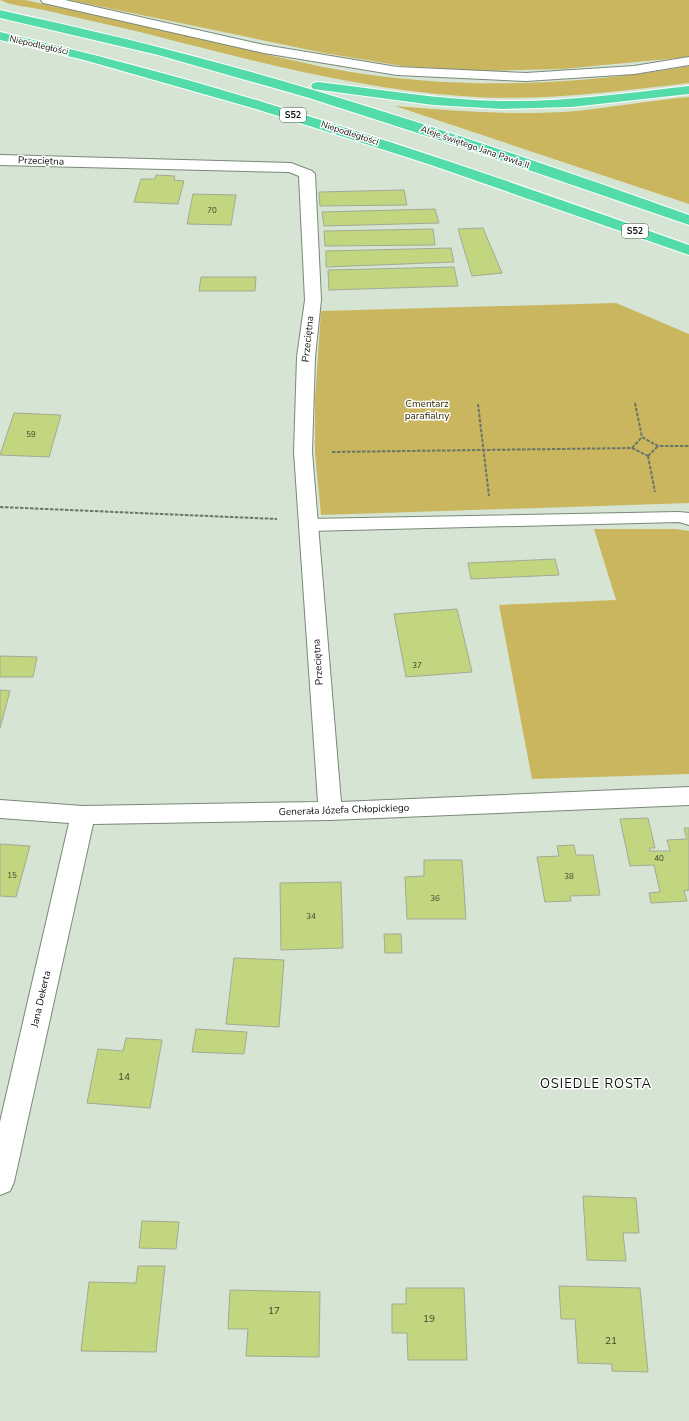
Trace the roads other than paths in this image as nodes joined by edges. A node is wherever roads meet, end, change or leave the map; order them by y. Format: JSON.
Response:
{"nodes":[{"id":1,"x":48,"y":0,"type":"edge"},
{"id":2,"x":0,"y":14,"type":"edge"},
{"id":3,"x":0,"y":36,"type":"edge"},
{"id":4,"x":689,"y":60,"type":"edge"},
{"id":5,"x":259,"y":78,"type":"junction"},
{"id":6,"x":689,"y":90,"type":"edge"},
{"id":7,"x":0,"y":160,"type":"edge"},
{"id":8,"x":581,"y":212,"type":"junction"},
{"id":9,"x":689,"y":220,"type":"edge"},
{"id":10,"x":689,"y":250,"type":"edge"},
{"id":11,"x":689,"y":264,"type":"edge"},
{"id":12,"x":689,"y":519,"type":"edge"},
{"id":13,"x":308,"y":525,"type":"junction"},
{"id":14,"x":689,"y":796,"type":"edge"},
{"id":15,"x":0,"y":809,"type":"edge"},
{"id":16,"x":330,"y":811,"type":"junction"},
{"id":17,"x":83,"y":815,"type":"junction"},
{"id":18,"x":0,"y":1182,"type":"edge"}],
"edges":[{"from":1,"to":4,"type":"street"},
{"from":2,"to":5,"type":"highway","number":"S52"},
{"from":3,"to":8,"type":"highway","name":"Niepodległości","number":"S52"},
{"from":5,"to":6,"type":"highway"},
{"from":5,"to":9,"type":"highway","name":"Aleje świętego Jana Pawła II","number":"S52"},
{"from":7,"to":13,"type":"street","name":"Przeciętna"},
{"from":8,"to":10,"type":"highway","number":"S52"},
{"from":8,"to":11,"type":"highway"},
{"from":12,"to":13,"type":"lane"},
{"from":13,"to":16,"type":"street","name":"Przeciętna"},
{"from":14,"to":16,"type":"street","name":"Generała Józefa Chłopickiego"},
{"from":15,"to":17,"type":"street","name":"Generała Józefa Chłopickiego"},
{"from":16,"to":17,"type":"street","name":"Generała Józefa Chłopickiego"},
{"from":17,"to":18,"type":"street","name":"Jana Dekerta"}]}
